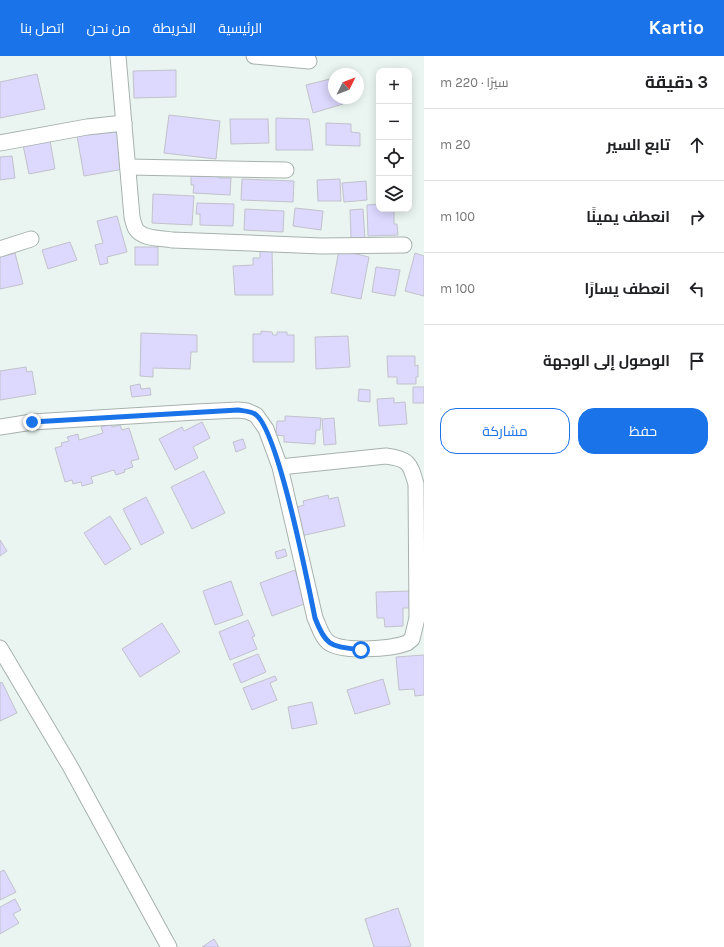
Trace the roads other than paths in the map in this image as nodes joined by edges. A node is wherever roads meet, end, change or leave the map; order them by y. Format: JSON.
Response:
{"nodes":[{"id":1,"x":118,"y":56,"type":"edge"},
{"id":2,"x":254,"y":56,"type":"edge"},
{"id":3,"x":309,"y":61,"type":"dead end"},
{"id":4,"x":124,"y":123,"type":"junction"},
{"id":5,"x":0,"y":143,"type":"edge"},
{"id":6,"x":128,"y":167,"type":"junction"},
{"id":7,"x":286,"y":170,"type":"dead end"},
{"id":8,"x":31,"y":239,"type":"dead end"},
{"id":9,"x":404,"y":245,"type":"dead end"},
{"id":10,"x":0,"y":249,"type":"edge"},
{"id":11,"x":0,"y":427,"type":"edge"},
{"id":12,"x":280,"y":467,"type":"junction"},
{"id":13,"x":0,"y":648,"type":"edge"},
{"id":14,"x":169,"y":947,"type":"edge"}],
"edges":[{"from":1,"to":4,"type":"street"},
{"from":2,"to":3,"type":"street"},
{"from":4,"to":5,"type":"street"},
{"from":4,"to":6,"type":"street"},
{"from":6,"to":7,"type":"street"},
{"from":6,"to":9,"type":"street"},
{"from":8,"to":10,"type":"street"},
{"from":11,"to":12,"type":"street"},
{"from":12,"to":12,"type":"street"},
{"from":13,"to":14,"type":"street"}]}
